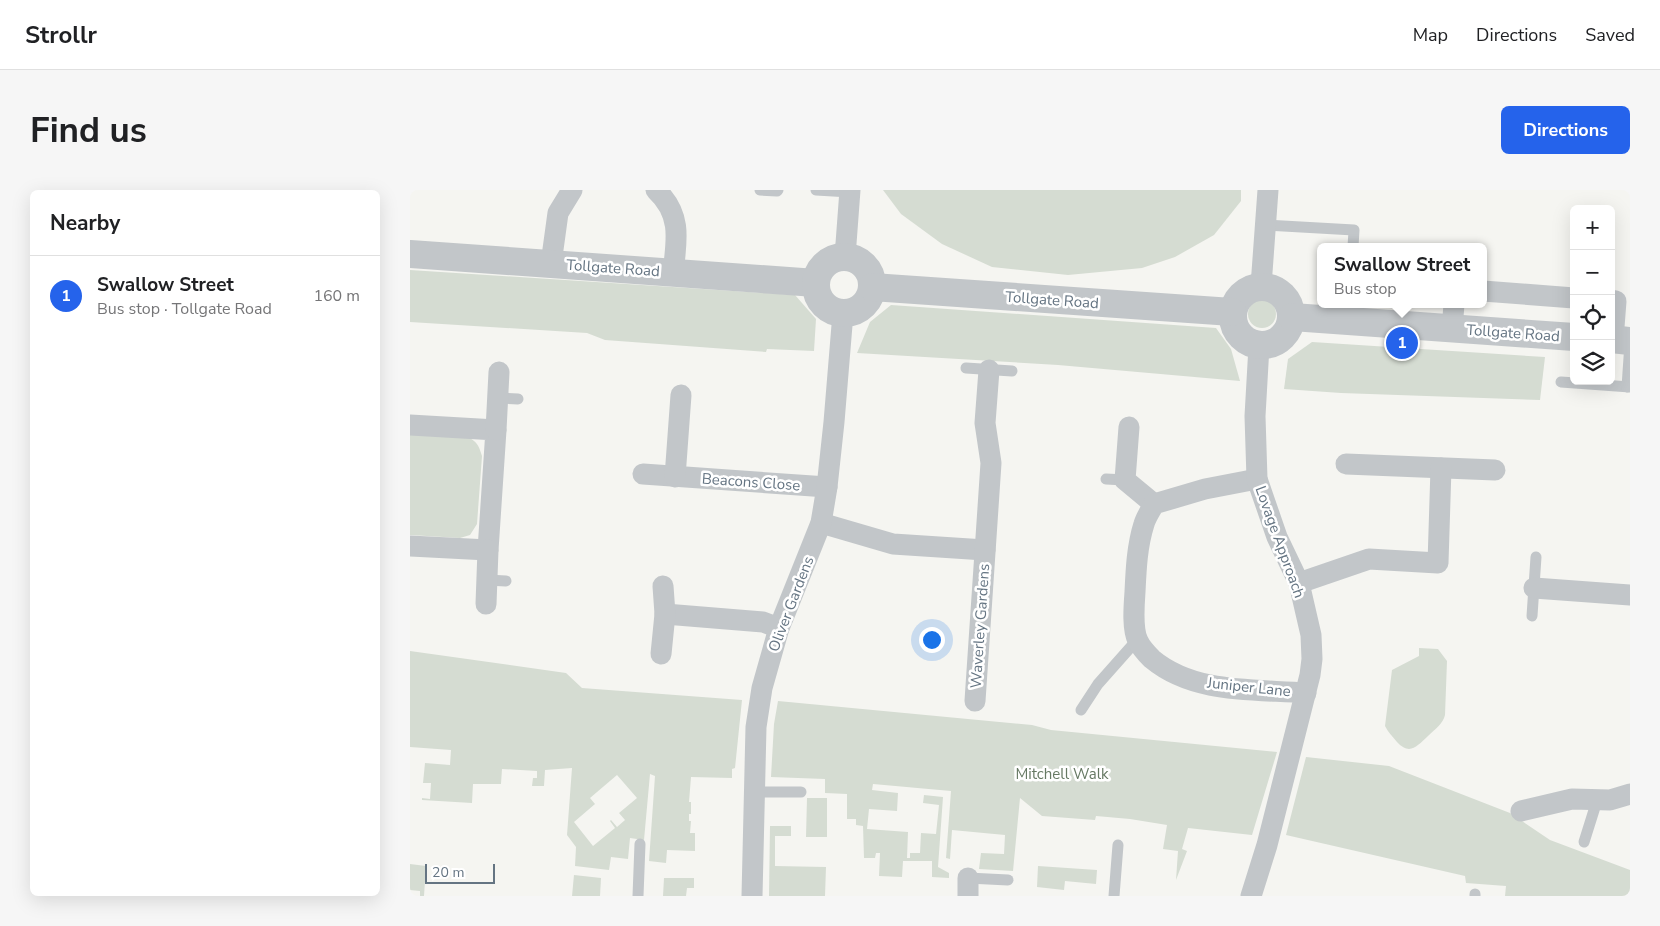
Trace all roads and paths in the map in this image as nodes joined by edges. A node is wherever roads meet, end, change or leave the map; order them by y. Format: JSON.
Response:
{"nodes":[{"id":1,"x":572,"y":190,"type":"edge"},
{"id":2,"x":656,"y":190,"type":"edge"},
{"id":3,"x":760,"y":190,"type":"edge"},
{"id":4,"x":778,"y":190,"type":"edge"},
{"id":5,"x":816,"y":190,"type":"edge"},
{"id":6,"x":1268,"y":190,"type":"edge"},
{"id":7,"x":850,"y":191,"type":"edge"},
{"id":8,"x":1266,"y":225,"type":"junction"},
{"id":9,"x":1353,"y":243,"type":"edge"},
{"id":10,"x":410,"y":254,"type":"edge"},
{"id":11,"x":845,"y":256,"type":"junction"},
{"id":12,"x":551,"y":264,"type":"junction"},
{"id":13,"x":673,"y":272,"type":"junction"},
{"id":14,"x":816,"y":282,"type":"junction"},
{"id":15,"x":1261,"y":286,"type":"junction"},
{"id":16,"x":872,"y":287,"type":"junction"},
{"id":17,"x":1487,"y":291,"type":"edge"},
{"id":18,"x":1570,"y":298,"type":"edge"},
{"id":19,"x":1615,"y":301,"type":"edge"},
{"id":20,"x":1232,"y":312,"type":"junction"},
{"id":21,"x":843,"y":313,"type":"junction"},
{"id":22,"x":1292,"y":317,"type":"junction"},
{"id":23,"x":1453,"y":317,"type":"edge"},
{"id":24,"x":1570,"y":336,"type":"edge"},
{"id":25,"x":1621,"y":341,"type":"edge"},
{"id":26,"x":1259,"y":346,"type":"junction"},
{"id":27,"x":966,"y":368,"type":"dead end"},
{"id":28,"x":989,"y":370,"type":"junction"},
{"id":29,"x":1012,"y":371,"type":"dead end"},
{"id":30,"x":499,"y":372,"type":"dead end"},
{"id":31,"x":1561,"y":382,"type":"dead end"},
{"id":32,"x":1628,"y":387,"type":"edge"},
{"id":33,"x":681,"y":395,"type":"dead end"},
{"id":34,"x":410,"y":425,"type":"edge"},
{"id":35,"x":1129,"y":427,"type":"dead end"},
{"id":36,"x":496,"y":430,"type":"junction"},
{"id":37,"x":1346,"y":464,"type":"dead end"},
{"id":38,"x":1442,"y":468,"type":"junction"},
{"id":39,"x":1495,"y":470,"type":"dead end"},
{"id":40,"x":643,"y":474,"type":"dead end"},
{"id":41,"x":675,"y":477,"type":"junction"},
{"id":42,"x":1257,"y":479,"type":"junction"},
{"id":43,"x":827,"y":487,"type":"junction"},
{"id":44,"x":1154,"y":504,"type":"junction"},
{"id":45,"x":821,"y":523,"type":"junction"},
{"id":46,"x":410,"y":546,"type":"edge"},
{"id":47,"x":488,"y":550,"type":"junction"},
{"id":48,"x":985,"y":550,"type":"junction"},
{"id":49,"x":1536,"y":557,"type":"dead end"},
{"id":50,"x":1298,"y":583,"type":"junction"},
{"id":51,"x":663,"y":586,"type":"dead end"},
{"id":52,"x":1534,"y":588,"type":"junction"},
{"id":53,"x":1630,"y":595,"type":"edge"},
{"id":54,"x":486,"y":604,"type":"dead end"},
{"id":55,"x":665,"y":614,"type":"junction"},
{"id":56,"x":1532,"y":616,"type":"dead end"},
{"id":57,"x":779,"y":628,"type":"junction"},
{"id":58,"x":1137,"y":640,"type":"junction"},
{"id":59,"x":661,"y":654,"type":"dead end"},
{"id":60,"x":1306,"y":692,"type":"junction"},
{"id":61,"x":975,"y":702,"type":"dead end"},
{"id":62,"x":1081,"y":710,"type":"dead end"},
{"id":63,"x":754,"y":792,"type":"junction"},
{"id":64,"x":800,"y":792,"type":"dead end"},
{"id":65,"x":1630,"y":794,"type":"edge"},
{"id":66,"x":1595,"y":800,"type":"junction"},
{"id":67,"x":1521,"y":811,"type":"dead end"},
{"id":68,"x":1584,"y":842,"type":"dead end"},
{"id":69,"x":640,"y":844,"type":"dead end"},
{"id":70,"x":1118,"y":845,"type":"dead end"},
{"id":71,"x":1008,"y":880,"type":"dead end"},
{"id":72,"x":968,"y":887,"type":"edge"},
{"id":73,"x":1115,"y":891,"type":"edge"},
{"id":74,"x":638,"y":896,"type":"edge"},
{"id":75,"x":752,"y":896,"type":"edge"},
{"id":76,"x":1251,"y":896,"type":"edge"}],
"edges":[{"from":1,"to":12,"type":"street"},
{"from":2,"to":13,"type":"street"},
{"from":3,"to":4,"type":"lane"},
{"from":5,"to":7,"type":"lane"},
{"from":6,"to":8,"type":"street"},
{"from":7,"to":11,"type":"street"},
{"from":8,"to":9,"type":"lane"},
{"from":8,"to":15,"type":"street"},
{"from":10,"to":12,"type":"street","name":"Tollgate Road"},
{"from":11,"to":14,"type":"street"},
{"from":11,"to":16,"type":"street"},
{"from":12,"to":13,"type":"street","name":"Tollgate Road"},
{"from":13,"to":14,"type":"street","name":"Tollgate Road"},
{"from":14,"to":21,"type":"street"},
{"from":15,"to":20,"type":"street"},
{"from":15,"to":22,"type":"street"},
{"from":16,"to":20,"type":"street","name":"Tollgate Road"},
{"from":16,"to":21,"type":"street"},
{"from":17,"to":18,"type":"street"},
{"from":19,"to":25,"type":"street"},
{"from":20,"to":26,"type":"street"},
{"from":21,"to":43,"type":"street","name":"Oliver Gardens"},
{"from":22,"to":23,"type":"street","name":"Tollgate Road"},
{"from":22,"to":26,"type":"street"},
{"from":23,"to":24,"type":"street","name":"Tollgate Road"},
{"from":25,"to":32,"type":"lane"},
{"from":26,"to":42,"type":"street","name":"Lovage Approach"},
{"from":27,"to":28,"type":"lane"},
{"from":28,"to":29,"type":"lane"},
{"from":28,"to":48,"type":"street","name":"Waverley Gardens"},
{"from":30,"to":36,"type":"street"},
{"from":31,"to":32,"type":"lane"},
{"from":33,"to":41,"type":"street"},
{"from":34,"to":36,"type":"street"},
{"from":35,"to":44,"type":"street"},
{"from":36,"to":47,"type":"street"},
{"from":37,"to":38,"type":"street"},
{"from":38,"to":39,"type":"street"},
{"from":38,"to":50,"type":"street"},
{"from":40,"to":41,"type":"street","name":"Beacons Close"},
{"from":41,"to":43,"type":"street","name":"Beacons Close"},
{"from":42,"to":44,"type":"street"},
{"from":42,"to":50,"type":"street","name":"Lovage Approach"},
{"from":43,"to":45,"type":"street","name":"Oliver Gardens"},
{"from":44,"to":58,"type":"street"},
{"from":45,"to":48,"type":"street","name":"Waverley Gardens"},
{"from":45,"to":57,"type":"street","name":"Oliver Gardens"},
{"from":46,"to":47,"type":"street"},
{"from":47,"to":54,"type":"street"},
{"from":48,"to":61,"type":"street","name":"Waverley Gardens"},
{"from":49,"to":52,"type":"lane"},
{"from":50,"to":60,"type":"street","name":"Lovage Approach"},
{"from":51,"to":55,"type":"street"},
{"from":52,"to":53,"type":"street"},
{"from":52,"to":56,"type":"lane"},
{"from":55,"to":57,"type":"street"},
{"from":55,"to":59,"type":"street"},
{"from":57,"to":63,"type":"street","name":"Oliver Gardens"},
{"from":58,"to":60,"type":"street","name":"Juniper Lane"},
{"from":58,"to":62,"type":"lane"},
{"from":60,"to":76,"type":"street","name":"Lovage Approach"},
{"from":63,"to":64,"type":"lane"},
{"from":63,"to":75,"type":"street","name":"Oliver Gardens"},
{"from":65,"to":66,"type":"street"},
{"from":66,"to":67,"type":"street"},
{"from":66,"to":68,"type":"lane"},
{"from":69,"to":74,"type":"lane"},
{"from":70,"to":73,"type":"lane"},
{"from":71,"to":72,"type":"lane"}]}
